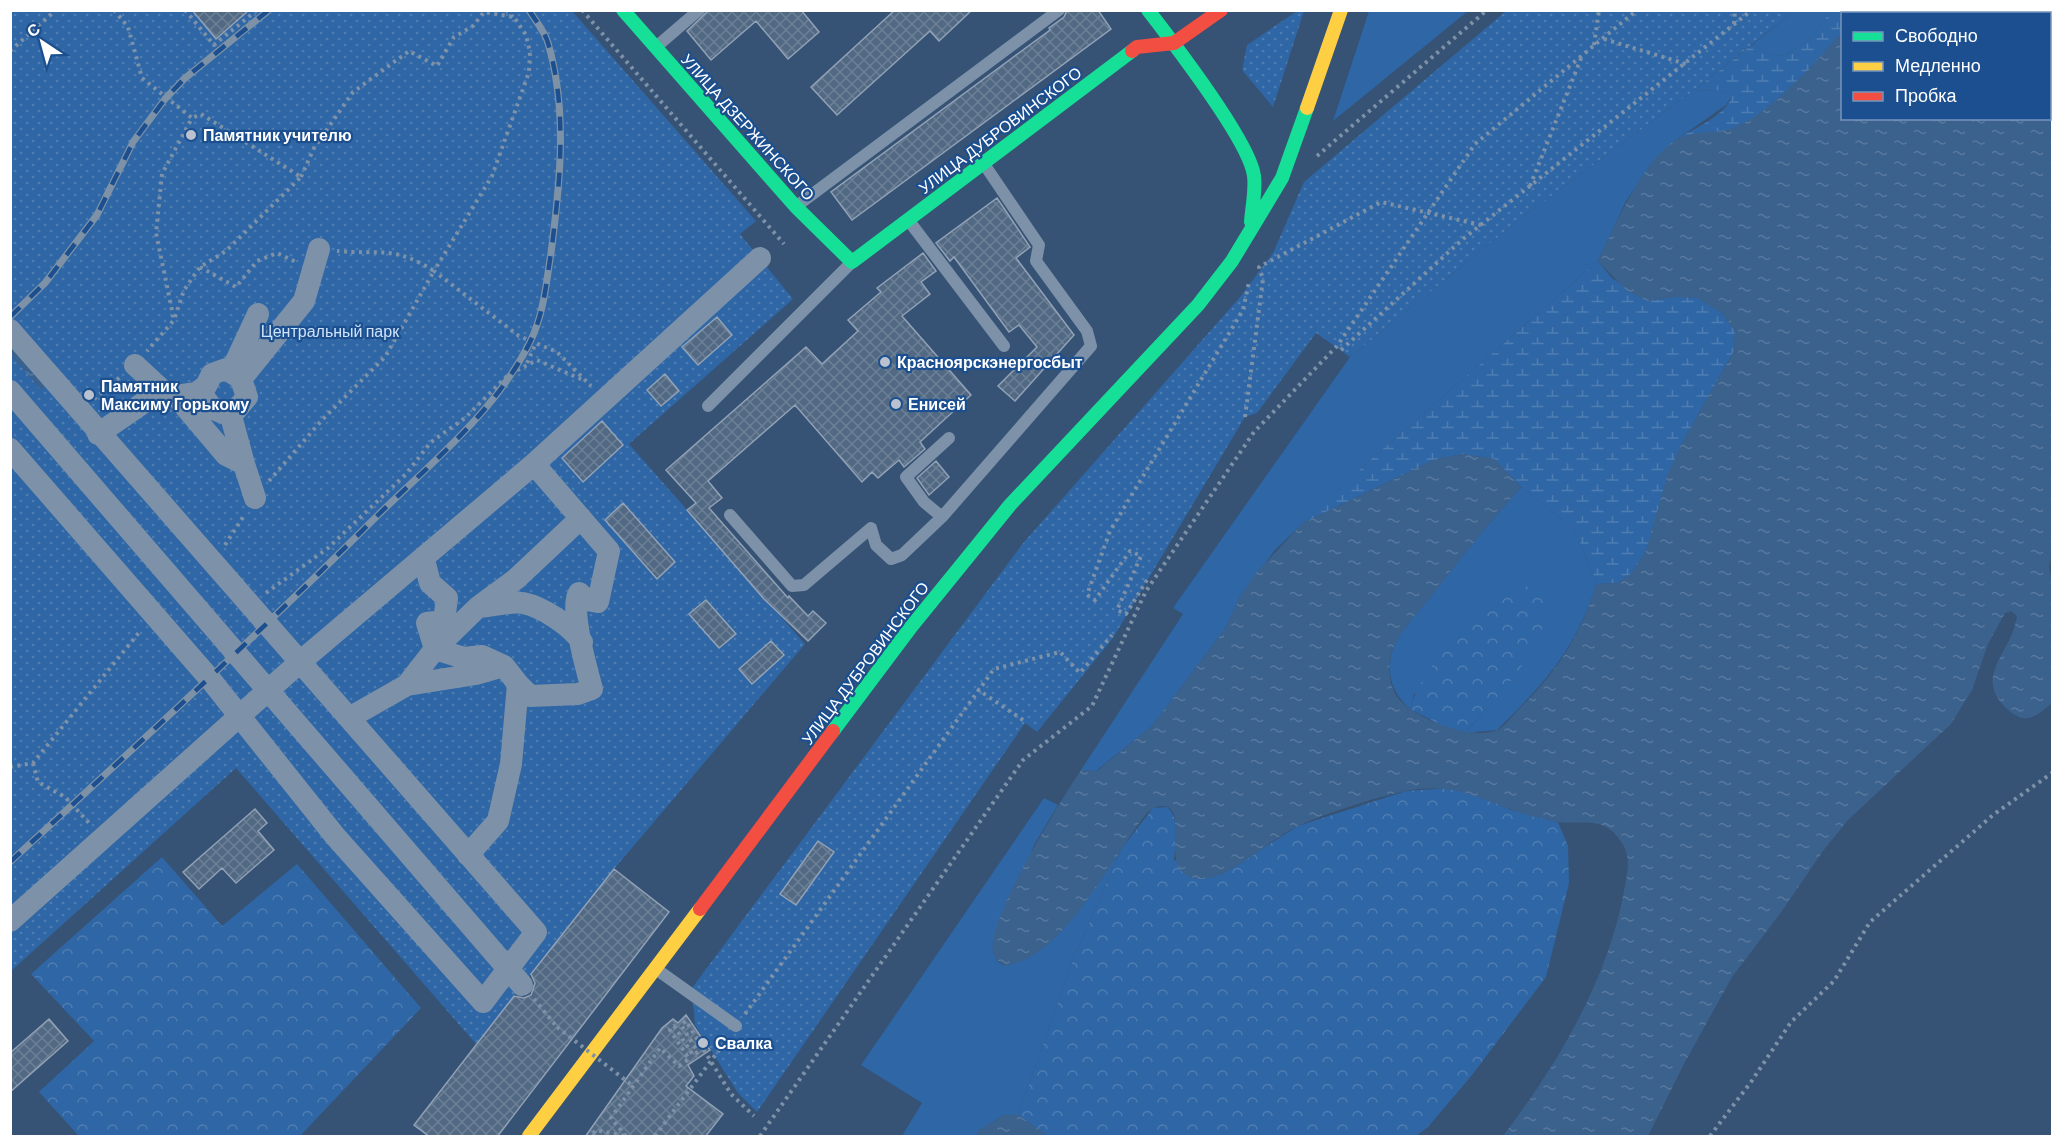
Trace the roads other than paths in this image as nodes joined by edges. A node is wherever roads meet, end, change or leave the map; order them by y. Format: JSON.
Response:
{"nodes":[{"id":1,"x":622,"y":10,"type":"edge"},
{"id":2,"x":699,"y":10,"type":"edge"},
{"id":3,"x":1059,"y":10,"type":"edge"},
{"id":4,"x":1148,"y":10,"type":"edge"},
{"id":5,"x":1221,"y":10,"type":"edge"},
{"id":6,"x":1341,"y":10,"type":"edge"},
{"id":7,"x":1174,"y":43,"type":"junction"},
{"id":8,"x":656,"y":48,"type":"junction"},
{"id":9,"x":984,"y":163,"type":"junction"},
{"id":10,"x":796,"y":207,"type":"junction"},
{"id":11,"x":908,"y":220,"type":"junction"},
{"id":12,"x":1251,"y":230,"type":"junction"},
{"id":13,"x":319,"y":249,"type":"dead end"},
{"id":14,"x":760,"y":258,"type":"dead end"},
{"id":15,"x":852,"y":262,"type":"junction"},
{"id":16,"x":10,"y":330,"type":"edge"},
{"id":17,"x":274,"y":339,"type":"junction"},
{"id":18,"x":1004,"y":346,"type":"dead end"},
{"id":19,"x":135,"y":365,"type":"road end"},
{"id":20,"x":236,"y":376,"type":"junction"},
{"id":21,"x":10,"y":391,"type":"edge"},
{"id":22,"x":178,"y":393,"type":"junction"},
{"id":23,"x":708,"y":406,"type":"dead end"},
{"id":24,"x":231,"y":416,"type":"junction"},
{"id":25,"x":98,"y":434,"type":"junction"},
{"id":26,"x":949,"y":438,"type":"dead end"},
{"id":27,"x":10,"y":449,"type":"edge"},
{"id":28,"x":244,"y":464,"type":"junction"},
{"id":29,"x":534,"y":464,"type":"junction"},
{"id":30,"x":255,"y":498,"type":"road end"},
{"id":31,"x":730,"y":515,"type":"dead end"},
{"id":32,"x":942,"y":517,"type":"junction"},
{"id":33,"x":581,"y":518,"type":"junction"},
{"id":34,"x":424,"y":560,"type":"junction"},
{"id":35,"x":478,"y":607,"type":"junction"},
{"id":36,"x":582,"y":642,"type":"junction"},
{"id":37,"x":435,"y":649,"type":"junction"},
{"id":38,"x":300,"y":662,"type":"junction"},
{"id":39,"x":504,"y":666,"type":"junction"},
{"id":40,"x":518,"y":684,"type":"junction"},
{"id":41,"x":406,"y":685,"type":"junction"},
{"id":42,"x":269,"y":690,"type":"junction"},
{"id":43,"x":240,"y":715,"type":"junction"},
{"id":44,"x":349,"y":718,"type":"junction"},
{"id":45,"x":468,"y":855,"type":"junction"},
{"id":46,"x":10,"y":921,"type":"edge"},
{"id":47,"x":508,"y":967,"type":"junction"},
{"id":48,"x":655,"y":969,"type":"junction"},
{"id":49,"x":522,"y":985,"type":"road end"},
{"id":50,"x":736,"y":1026,"type":"road end"},
{"id":51,"x":529,"y":1137,"type":"edge"}],
"edges":[{"from":1,"to":8,"type":"main road","name":"УЛИЦА ДЗЕРЖИНСКОГО"},
{"from":2,"to":8,"type":"lane"},
{"from":3,"to":10,"type":"lane"},
{"from":4,"to":7,"type":"main road"},
{"from":5,"to":7,"type":"main road","name":"УЛИЦА ДУБРОВИНСКОГО"},
{"from":6,"to":12,"type":"main road","name":"УЛИЦА ДУБРОВИНСКОГО"},
{"from":7,"to":9,"type":"main road","name":"УЛИЦА ДУБРОВИНСКОГО"},
{"from":7,"to":12,"type":"main road","name":"УЛИЦА ДУБРОВИНСКОГО"},
{"from":8,"to":10,"type":"main road","name":"УЛИЦА ДЗЕРЖИНСКОГО"},
{"from":9,"to":11,"type":"main road","name":"УЛИЦА ДУБРОВИНСКОГО"},
{"from":9,"to":32,"type":"lane"},
{"from":10,"to":15,"type":"main road","name":"УЛИЦА ДЗЕРЖИНСКОГО"},
{"from":11,"to":15,"type":"main road","name":"УЛИЦА ДУБРОВИНСКОГО"},
{"from":11,"to":18,"type":"lane"},
{"from":12,"to":48,"type":"main road","name":"УЛИЦА ДУБРОВИНСКОГО"},
{"from":13,"to":17,"type":"street"},
{"from":14,"to":29,"type":"street"},
{"from":15,"to":23,"type":"lane"},
{"from":16,"to":25,"type":"street"},
{"from":17,"to":20,"type":"street"},
{"from":17,"to":20,"type":"street"},
{"from":19,"to":22,"type":"street"},
{"from":20,"to":22,"type":"street"},
{"from":20,"to":24,"type":"street"},
{"from":21,"to":42,"type":"street"},
{"from":22,"to":24,"type":"street"},
{"from":22,"to":25,"type":"street"},
{"from":22,"to":28,"type":"street"},
{"from":24,"to":28,"type":"street"},
{"from":25,"to":38,"type":"street"},
{"from":26,"to":32,"type":"lane"},
{"from":27,"to":43,"type":"street"},
{"from":28,"to":30,"type":"street"},
{"from":29,"to":33,"type":"street"},
{"from":29,"to":34,"type":"street"},
{"from":31,"to":32,"type":"lane"},
{"from":33,"to":35,"type":"street"},
{"from":33,"to":36,"type":"street"},
{"from":34,"to":37,"type":"street"},
{"from":34,"to":38,"type":"street"},
{"from":35,"to":36,"type":"street"},
{"from":35,"to":37,"type":"street"},
{"from":36,"to":40,"type":"street"},
{"from":37,"to":39,"type":"street"},
{"from":37,"to":41,"type":"street"},
{"from":38,"to":42,"type":"street"},
{"from":38,"to":44,"type":"street"},
{"from":39,"to":40,"type":"street"},
{"from":39,"to":41,"type":"street"},
{"from":40,"to":45,"type":"street"},
{"from":41,"to":44,"type":"street"},
{"from":42,"to":43,"type":"street"},
{"from":42,"to":47,"type":"street"},
{"from":43,"to":46,"type":"street"},
{"from":43,"to":47,"type":"street"},
{"from":44,"to":45,"type":"street"},
{"from":45,"to":47,"type":"street"},
{"from":47,"to":49,"type":"street"},
{"from":48,"to":50,"type":"lane"},
{"from":48,"to":51,"type":"main road","name":"УЛИЦА ДУБРОВИНСКОГО"}]}
